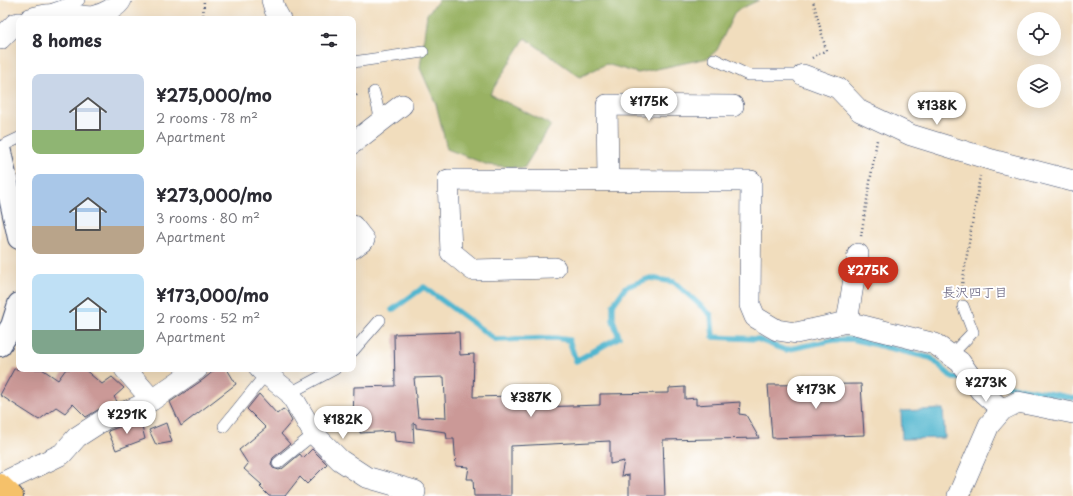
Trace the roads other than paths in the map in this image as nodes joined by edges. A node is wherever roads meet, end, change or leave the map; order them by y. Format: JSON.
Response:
{"nodes":[{"id":1,"x":79,"y":0,"type":"edge"},
{"id":2,"x":121,"y":0,"type":"edge"},
{"id":3,"x":272,"y":0,"type":"edge"},
{"id":4,"x":44,"y":16,"type":"edge"},
{"id":5,"x":52,"y":16,"type":"edge"},
{"id":6,"x":83,"y":16,"type":"edge"},
{"id":7,"x":96,"y":16,"type":"edge"},
{"id":8,"x":278,"y":16,"type":"edge"},
{"id":9,"x":16,"y":24,"type":"edge"},
{"id":10,"x":0,"y":39,"type":"edge"},
{"id":11,"x":423,"y":52,"type":"dead end"},
{"id":12,"x":714,"y":59,"type":"dead end"},
{"id":13,"x":356,"y":62,"type":"edge"},
{"id":14,"x":794,"y":75,"type":"joint"},
{"id":15,"x":374,"y":92,"type":"dead end"},
{"id":16,"x":402,"y":105,"type":"dead end"},
{"id":17,"x":733,"y":106,"type":"dead end"},
{"id":18,"x":381,"y":121,"type":"junction"},
{"id":19,"x":16,"y":139,"type":"edge"},
{"id":20,"x":356,"y":141,"type":"edge"},
{"id":21,"x":0,"y":147,"type":"edge"},
{"id":22,"x":0,"y":152,"type":"edge"},
{"id":23,"x":608,"y":180,"type":"junction"},
{"id":24,"x":1073,"y":181,"type":"edge"},
{"id":25,"x":13,"y":186,"type":"edge"},
{"id":26,"x":16,"y":212,"type":"edge"},
{"id":27,"x":356,"y":230,"type":"edge"},
{"id":28,"x":356,"y":246,"type":"edge"},
{"id":29,"x":858,"y":254,"type":"road end"},
{"id":30,"x":555,"y":268,"type":"dead end"},
{"id":31,"x":963,"y":306,"type":"road end"},
{"id":32,"x":16,"y":313,"type":"edge"},
{"id":33,"x":380,"y":320,"type":"dead end"},
{"id":34,"x":846,"y":322,"type":"junction"},
{"id":35,"x":0,"y":345,"type":"edge"},
{"id":36,"x":356,"y":348,"type":"edge"},
{"id":37,"x":951,"y":355,"type":"junction"},
{"id":38,"x":128,"y":372,"type":"edge"},
{"id":39,"x":193,"y":372,"type":"edge"},
{"id":40,"x":263,"y":372,"type":"edge"},
{"id":41,"x":329,"y":372,"type":"edge"},
{"id":42,"x":290,"y":393,"type":"junction"},
{"id":43,"x":152,"y":400,"type":"junction"},
{"id":44,"x":1002,"y":410,"type":"junction"},
{"id":45,"x":1073,"y":412,"type":"edge"},
{"id":46,"x":224,"y":426,"type":"dead end"},
{"id":47,"x":314,"y":434,"type":"junction"},
{"id":48,"x":278,"y":463,"type":"dead end"},
{"id":49,"x":0,"y":484,"type":"edge"},
{"id":50,"x":12,"y":496,"type":"edge"},
{"id":51,"x":414,"y":496,"type":"edge"},
{"id":52,"x":958,"y":496,"type":"edge"}],
"edges":[{"from":1,"to":4,"type":"lane"},
{"from":2,"to":7,"type":"street"},
{"from":3,"to":8,"type":"street"},
{"from":5,"to":6,"type":"street"},
{"from":9,"to":10,"type":"street"},
{"from":11,"to":13,"type":"lane"},
{"from":12,"to":14,"type":"lane"},
{"from":14,"to":24,"type":"street"},
{"from":15,"to":18,"type":"lane"},
{"from":16,"to":18,"type":"street"},
{"from":17,"to":23,"type":"street"},
{"from":18,"to":20,"type":"street"},
{"from":19,"to":21,"type":"lane"},
{"from":22,"to":25,"type":"street"},
{"from":23,"to":30,"type":"street"},
{"from":23,"to":34,"type":"street"},
{"from":25,"to":26,"type":"street"},
{"from":27,"to":28,"type":"street"},
{"from":29,"to":34,"type":"street"},
{"from":31,"to":37,"type":"lane"},
{"from":32,"to":35,"type":"street"},
{"from":33,"to":36,"type":"lane"},
{"from":34,"to":37,"type":"street"},
{"from":37,"to":44,"type":"street"},
{"from":38,"to":43,"type":"street"},
{"from":39,"to":43,"type":"street"},
{"from":40,"to":42,"type":"street"},
{"from":40,"to":46,"type":"lane"},
{"from":41,"to":42,"type":"lane"},
{"from":42,"to":47,"type":"street"},
{"from":43,"to":49,"type":"street"},
{"from":44,"to":45,"type":"street"},
{"from":44,"to":52,"type":"street"},
{"from":47,"to":48,"type":"lane"},
{"from":47,"to":51,"type":"street"},
{"from":49,"to":50,"type":"main road"}]}
